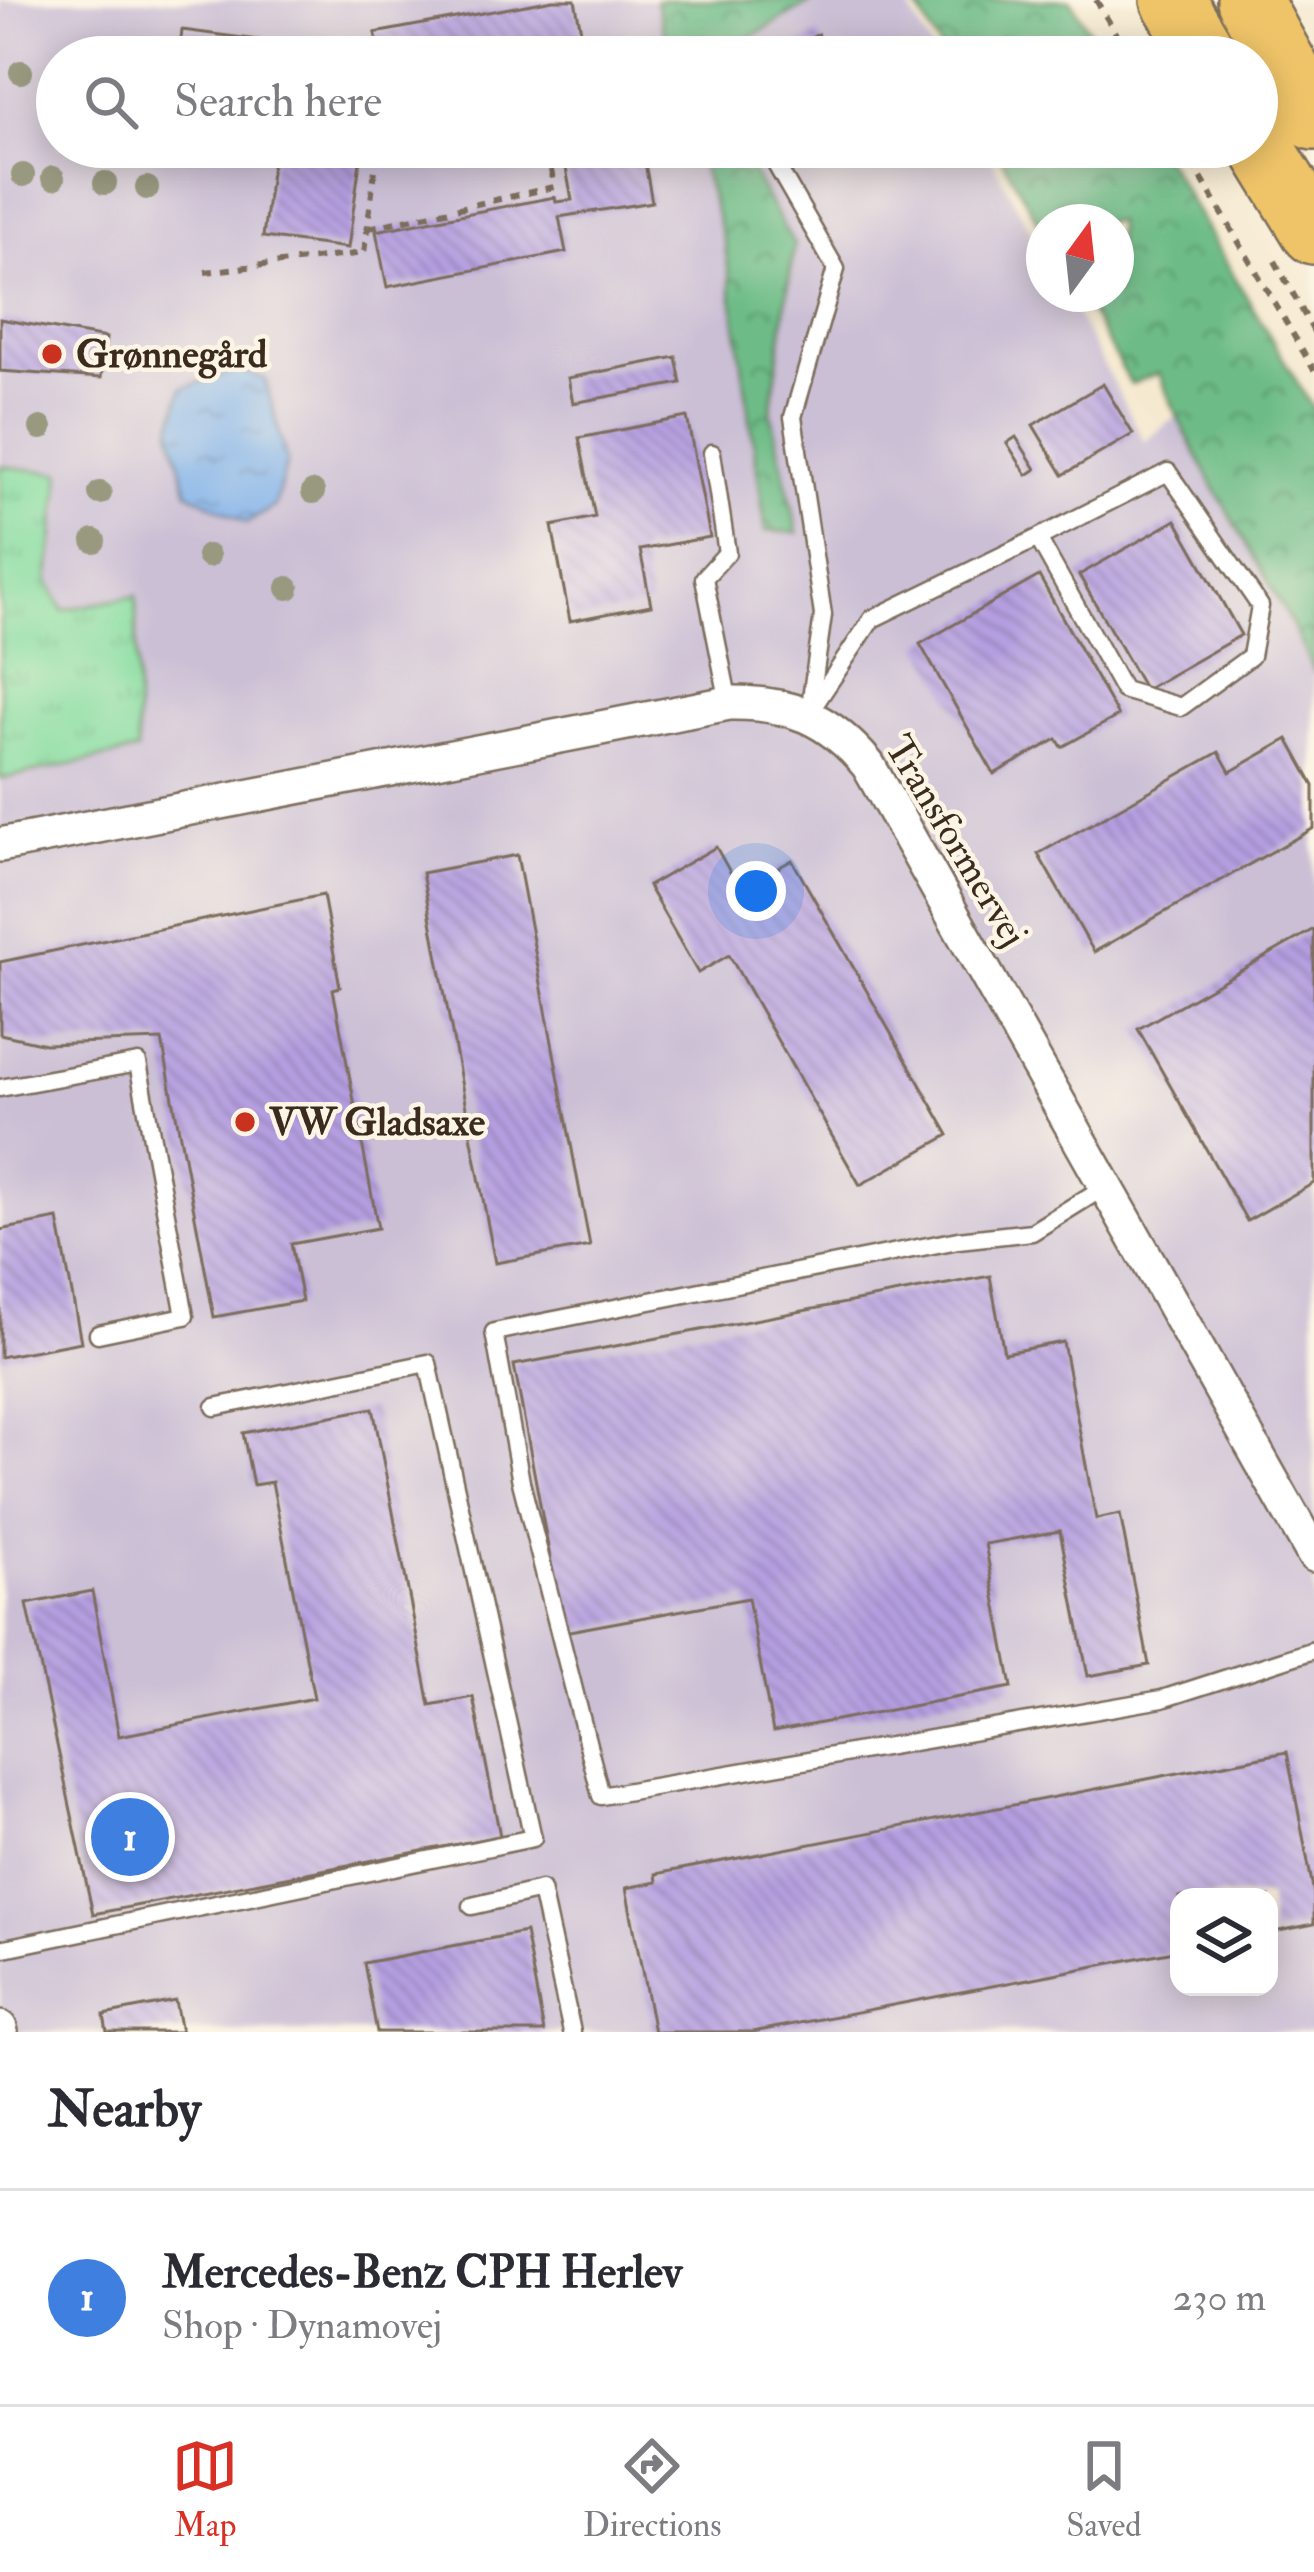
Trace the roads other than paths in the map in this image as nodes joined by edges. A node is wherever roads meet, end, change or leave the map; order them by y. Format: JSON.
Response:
{"nodes":[{"id":1,"x":1173,"y":0,"type":"edge"},
{"id":2,"x":1249,"y":0,"type":"edge"},
{"id":3,"x":1194,"y":36,"type":"edge"},
{"id":4,"x":1269,"y":36,"type":"edge"},
{"id":5,"x":1278,"y":53,"type":"edge"},
{"id":6,"x":1314,"y":118,"type":"edge"},
{"id":7,"x":778,"y":168,"type":"edge"},
{"id":8,"x":1275,"y":168,"type":"edge"},
{"id":9,"x":1314,"y":232,"type":"edge"},
{"id":10,"x":712,"y":453,"type":"dead end"},
{"id":11,"x":1038,"y":538,"type":"junction"},
{"id":12,"x":729,"y":703,"type":"junction"},
{"id":13,"x":809,"y":713,"type":"junction"},
{"id":14,"x":0,"y":845,"type":"edge"},
{"id":15,"x":0,"y":1088,"type":"edge"},
{"id":16,"x":1106,"y":1186,"type":"junction"},
{"id":17,"x":98,"y":1334,"type":"dead end"},
{"id":18,"x":215,"y":1407,"type":"dead end"},
{"id":19,"x":1314,"y":1555,"type":"edge"},
{"id":20,"x":1314,"y":1649,"type":"edge"},
{"id":21,"x":472,"y":1906,"type":"dead end"},
{"id":22,"x":0,"y":1949,"type":"edge"},
{"id":23,"x":572,"y":2032,"type":"edge"}],
"edges":[{"from":1,"to":3,"type":"highway"},
{"from":2,"to":4,"type":"highway"},
{"from":5,"to":6,"type":"highway"},
{"from":7,"to":13,"type":"lane"},
{"from":8,"to":9,"type":"highway"},
{"from":10,"to":12,"type":"lane"},
{"from":11,"to":11,"type":"lane"},
{"from":11,"to":13,"type":"lane"},
{"from":12,"to":13,"type":"street","name":"Transformervej"},
{"from":12,"to":14,"type":"street","name":"Transformervej"},
{"from":13,"to":16,"type":"street","name":"Transformervej"},
{"from":15,"to":17,"type":"lane"},
{"from":16,"to":19,"type":"street","name":"Transformervej"},
{"from":16,"to":20,"type":"lane"},
{"from":18,"to":22,"type":"lane"},
{"from":21,"to":23,"type":"lane"}]}
